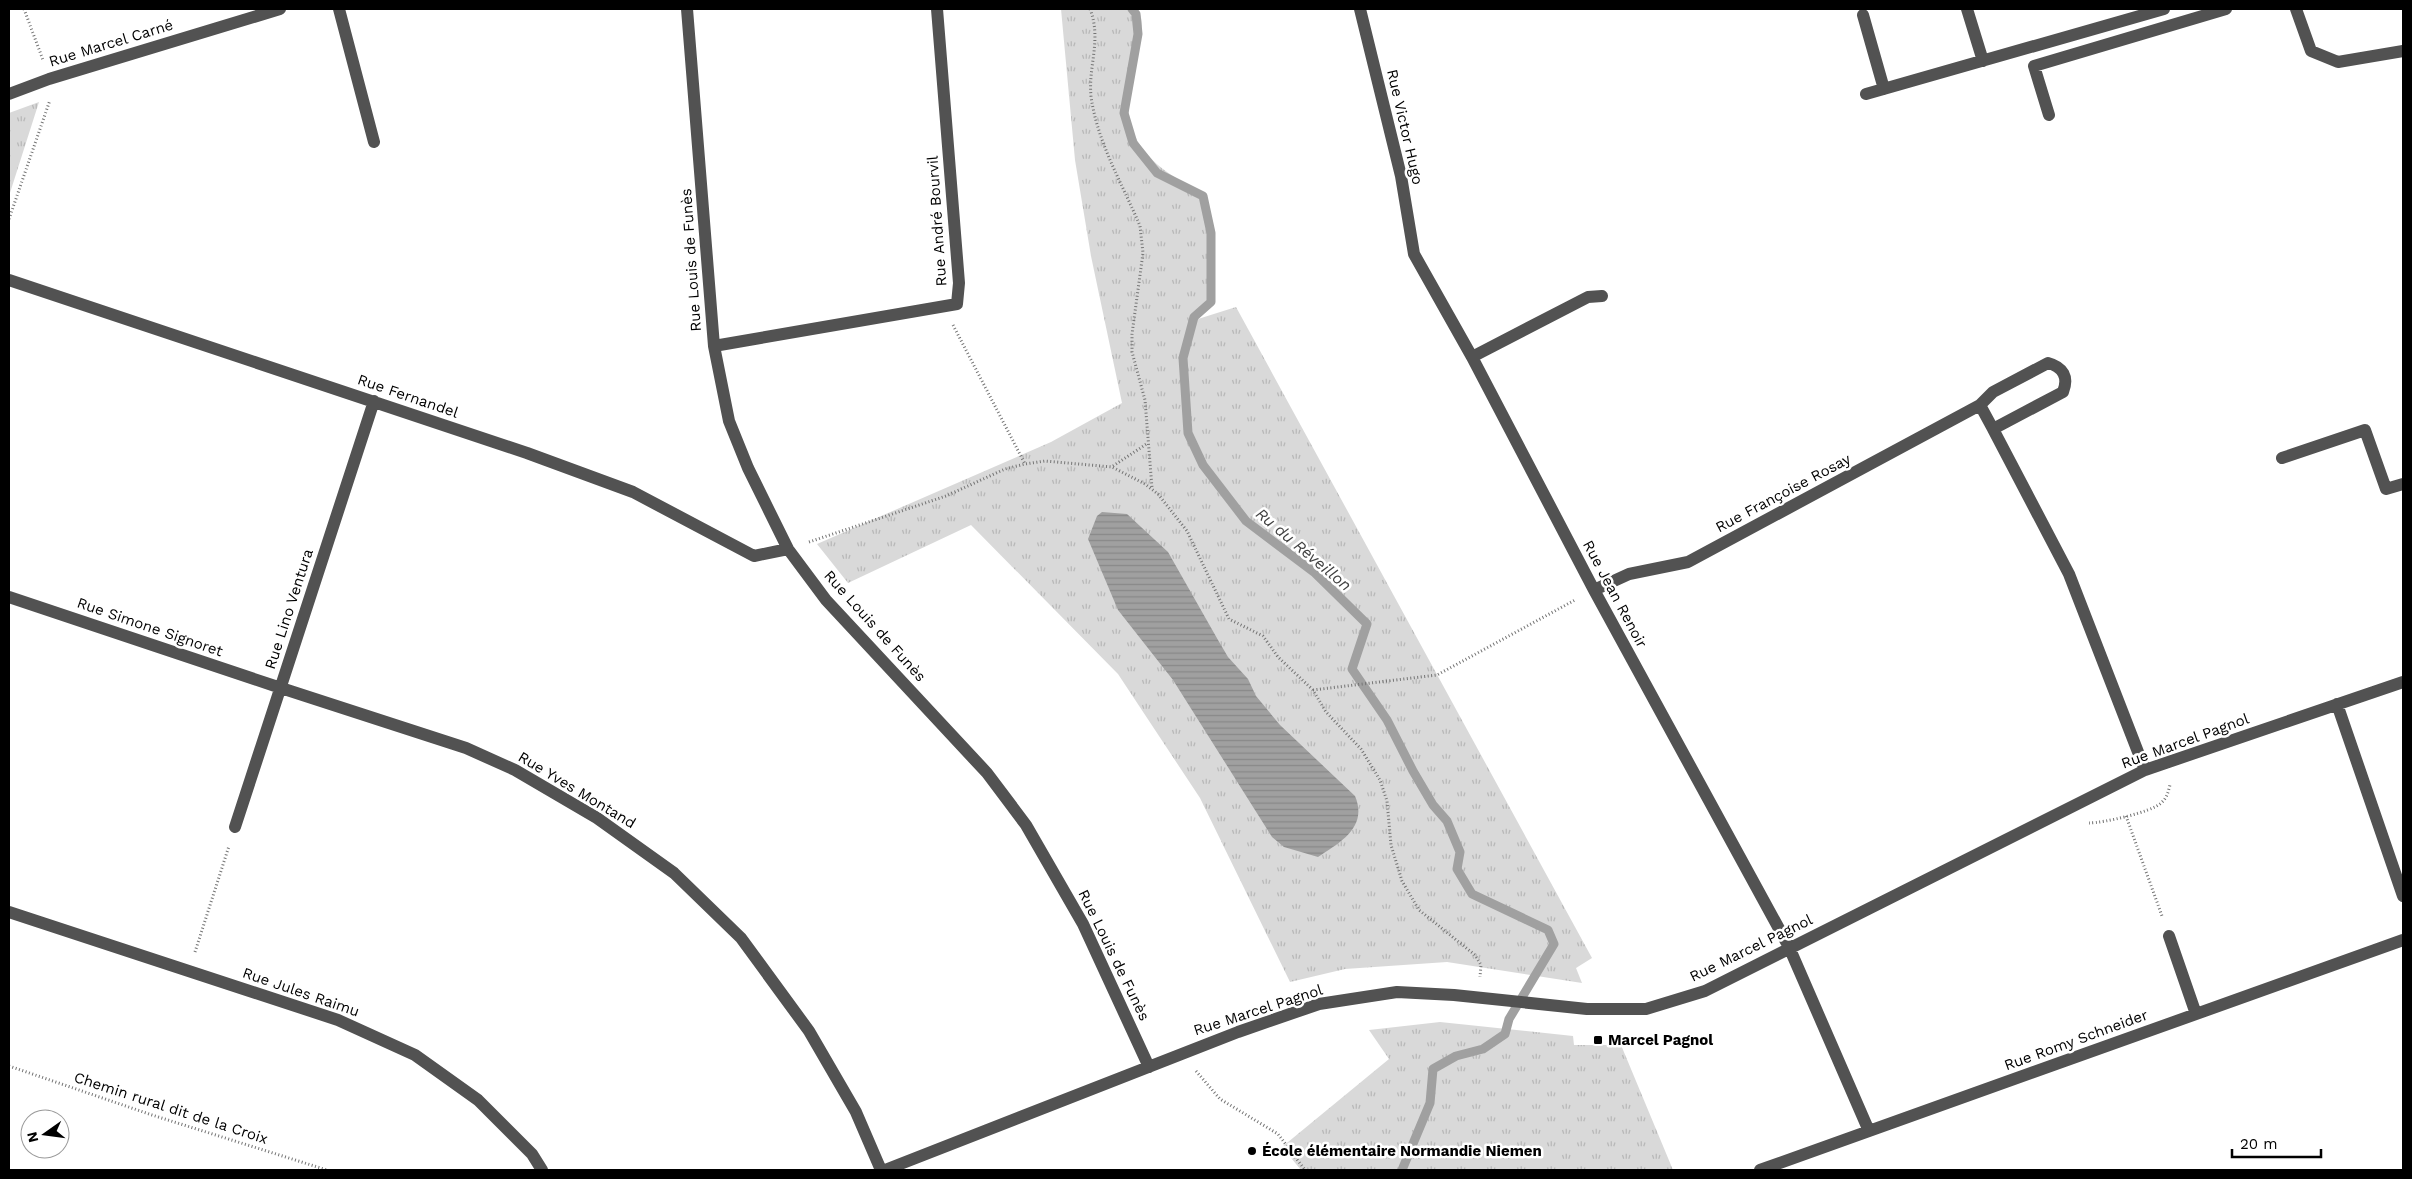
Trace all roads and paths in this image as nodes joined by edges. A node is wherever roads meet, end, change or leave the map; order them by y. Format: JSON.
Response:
{"nodes":[{"id":1,"x":24,"y":9,"type":"edge"},
{"id":2,"x":280,"y":9,"type":"edge"},
{"id":3,"x":339,"y":9,"type":"edge"},
{"id":4,"x":687,"y":9,"type":"edge"},
{"id":5,"x":937,"y":9,"type":"edge"},
{"id":6,"x":1090,"y":9,"type":"edge"},
{"id":7,"x":1360,"y":9,"type":"edge"},
{"id":8,"x":1967,"y":9,"type":"edge"},
{"id":9,"x":2164,"y":9,"type":"edge"},
{"id":10,"x":2226,"y":9,"type":"edge"},
{"id":11,"x":2296,"y":9,"type":"edge"},
{"id":12,"x":1863,"y":15,"type":"dead end"},
{"id":13,"x":2403,"y":51,"type":"edge"},
{"id":14,"x":1982,"y":61,"type":"junction"},
{"id":15,"x":49,"y":79,"type":"junction"},
{"id":16,"x":1884,"y":89,"type":"junction"},
{"id":17,"x":9,"y":94,"type":"edge"},
{"id":18,"x":1866,"y":94,"type":"dead end"},
{"id":19,"x":2049,"y":115,"type":"dead end"},
{"id":20,"x":374,"y":142,"type":"dead end"},
{"id":21,"x":9,"y":219,"type":"edge"},
{"id":22,"x":1414,"y":254,"type":"joint"},
{"id":23,"x":9,"y":280,"type":"edge"},
{"id":24,"x":1602,"y":296,"type":"dead end"},
{"id":25,"x":947,"y":306,"type":"junction"},
{"id":26,"x":714,"y":346,"type":"junction"},
{"id":27,"x":1472,"y":357,"type":"junction"},
{"id":28,"x":374,"y":401,"type":"junction"},
{"id":29,"x":1980,"y":405,"type":"junction"},
{"id":30,"x":1993,"y":430,"type":"junction"},
{"id":31,"x":1148,"y":443,"type":"junction"},
{"id":32,"x":2282,"y":458,"type":"dead end"},
{"id":33,"x":1025,"y":464,"type":"junction"},
{"id":34,"x":1112,"y":467,"type":"junction"},
{"id":35,"x":2403,"y":484,"type":"edge"},
{"id":36,"x":1152,"y":489,"type":"junction"},
{"id":37,"x":788,"y":549,"type":"junction"},
{"id":38,"x":1594,"y":590,"type":"junction"},
{"id":39,"x":9,"y":597,"type":"edge"},
{"id":40,"x":2403,"y":682,"type":"edge"},
{"id":41,"x":281,"y":688,"type":"junction"},
{"id":42,"x":1313,"y":690,"type":"junction"},
{"id":43,"x":2337,"y":704,"type":"junction"},
{"id":44,"x":2177,"y":759,"type":"junction"},
{"id":45,"x":2145,"y":770,"type":"junction"},
{"id":46,"x":2066,"y":810,"type":"junction"},
{"id":47,"x":2126,"y":816,"type":"junction"},
{"id":48,"x":235,"y":827,"type":"joint"},
{"id":49,"x":2403,"y":896,"type":"edge"},
{"id":50,"x":9,"y":912,"type":"edge"},
{"id":51,"x":2169,"y":936,"type":"joint"},
{"id":52,"x":2403,"y":940,"type":"edge"},
{"id":53,"x":1789,"y":947,"type":"junction"},
{"id":54,"x":190,"y":970,"type":"junction"},
{"id":55,"x":1478,"y":997,"type":"junction"},
{"id":56,"x":2196,"y":1014,"type":"junction"},
{"id":57,"x":1180,"y":1054,"type":"junction"},
{"id":58,"x":9,"y":1066,"type":"edge"},
{"id":59,"x":1149,"y":1066,"type":"junction"},
{"id":60,"x":1869,"y":1131,"type":"junction"},
{"id":61,"x":327,"y":1170,"type":"edge"},
{"id":62,"x":542,"y":1170,"type":"edge"},
{"id":63,"x":883,"y":1170,"type":"edge"},
{"id":64,"x":1305,"y":1170,"type":"edge"},
{"id":65,"x":1760,"y":1170,"type":"edge"}],
"edges":[{"from":1,"to":15,"type":"path"},
{"from":2,"to":15,"type":"street","name":"Rue Marcel Carné"},
{"from":3,"to":20,"type":"street"},
{"from":4,"to":26,"type":"street","name":"Rue Louis de Funès"},
{"from":5,"to":25,"type":"street","name":"Rue André Bourvil"},
{"from":6,"to":31,"type":"path"},
{"from":7,"to":22,"type":"street","name":"Rue Victor Hugo"},
{"from":8,"to":14,"type":"street"},
{"from":9,"to":14,"type":"street"},
{"from":10,"to":19,"type":"street"},
{"from":11,"to":13,"type":"street"},
{"from":12,"to":16,"type":"street"},
{"from":14,"to":16,"type":"street"},
{"from":15,"to":17,"type":"street","name":"Rue Marcel Carné"},
{"from":15,"to":21,"type":"path"},
{"from":16,"to":18,"type":"street"},
{"from":22,"to":27,"type":"street","name":"Rue Jean Renoir"},
{"from":23,"to":28,"type":"street","name":"Rue Fernandel"},
{"from":24,"to":27,"type":"street"},
{"from":25,"to":26,"type":"street","name":"Rue André Bourvil"},
{"from":25,"to":33,"type":"path"},
{"from":26,"to":37,"type":"street","name":"Rue Louis de Funès"},
{"from":27,"to":38,"type":"street","name":"Rue Jean Renoir"},
{"from":28,"to":37,"type":"street","name":"Rue Fernandel"},
{"from":28,"to":41,"type":"street","name":"Rue Lino Ventura"},
{"from":29,"to":30,"type":"street"},
{"from":29,"to":30,"type":"street","name":"Rue Françoise Rosay"},
{"from":29,"to":38,"type":"street","name":"Rue Françoise Rosay"},
{"from":30,"to":45,"type":"street"},
{"from":31,"to":34,"type":"path"},
{"from":31,"to":36,"type":"path"},
{"from":32,"to":35,"type":"street"},
{"from":33,"to":34,"type":"path"},
{"from":33,"to":37,"type":"path"},
{"from":34,"to":36,"type":"path"},
{"from":36,"to":42,"type":"path"},
{"from":37,"to":59,"type":"street","name":"Rue Louis de Funès"},
{"from":38,"to":42,"type":"path"},
{"from":38,"to":53,"type":"street","name":"Rue Jean Renoir"},
{"from":39,"to":41,"type":"street","name":"Rue Simone Signoret"},
{"from":40,"to":43,"type":"street","name":"Rue Marcel Pagnol"},
{"from":41,"to":48,"type":"street","name":"Rue Lino Ventura"},
{"from":41,"to":63,"type":"street","name":"Rue Yves Montand"},
{"from":42,"to":55,"type":"path"},
{"from":43,"to":44,"type":"street","name":"Rue Marcel Pagnol"},
{"from":43,"to":49,"type":"street"},
{"from":44,"to":45,"type":"street","name":"Rue Marcel Pagnol"},
{"from":44,"to":47,"type":"path"},
{"from":45,"to":46,"type":"street","name":"Rue Marcel Pagnol"},
{"from":46,"to":47,"type":"path"},
{"from":46,"to":53,"type":"street","name":"Rue Marcel Pagnol"},
{"from":47,"to":51,"type":"path"},
{"from":48,"to":54,"type":"path"},
{"from":50,"to":54,"type":"street","name":"Rue Jules Raimu"},
{"from":51,"to":56,"type":"street"},
{"from":52,"to":56,"type":"street","name":"Rue Romy Schneider"},
{"from":53,"to":55,"type":"street","name":"Rue Marcel Pagnol"},
{"from":53,"to":60,"type":"street","name":"Rue Jean Renoir"},
{"from":54,"to":62,"type":"street","name":"Rue Jules Raimu"},
{"from":55,"to":57,"type":"street","name":"Rue Marcel Pagnol"},
{"from":56,"to":60,"type":"street","name":"Rue Romy Schneider"},
{"from":57,"to":59,"type":"street","name":"Rue Marcel Pagnol"},
{"from":57,"to":64,"type":"path"},
{"from":58,"to":61,"type":"path","name":"Chemin rural dit de la Croix"},
{"from":59,"to":63,"type":"street","name":"Rue Marcel Pagnol"},
{"from":60,"to":65,"type":"street","name":"Rue Romy Schneider"}]}
